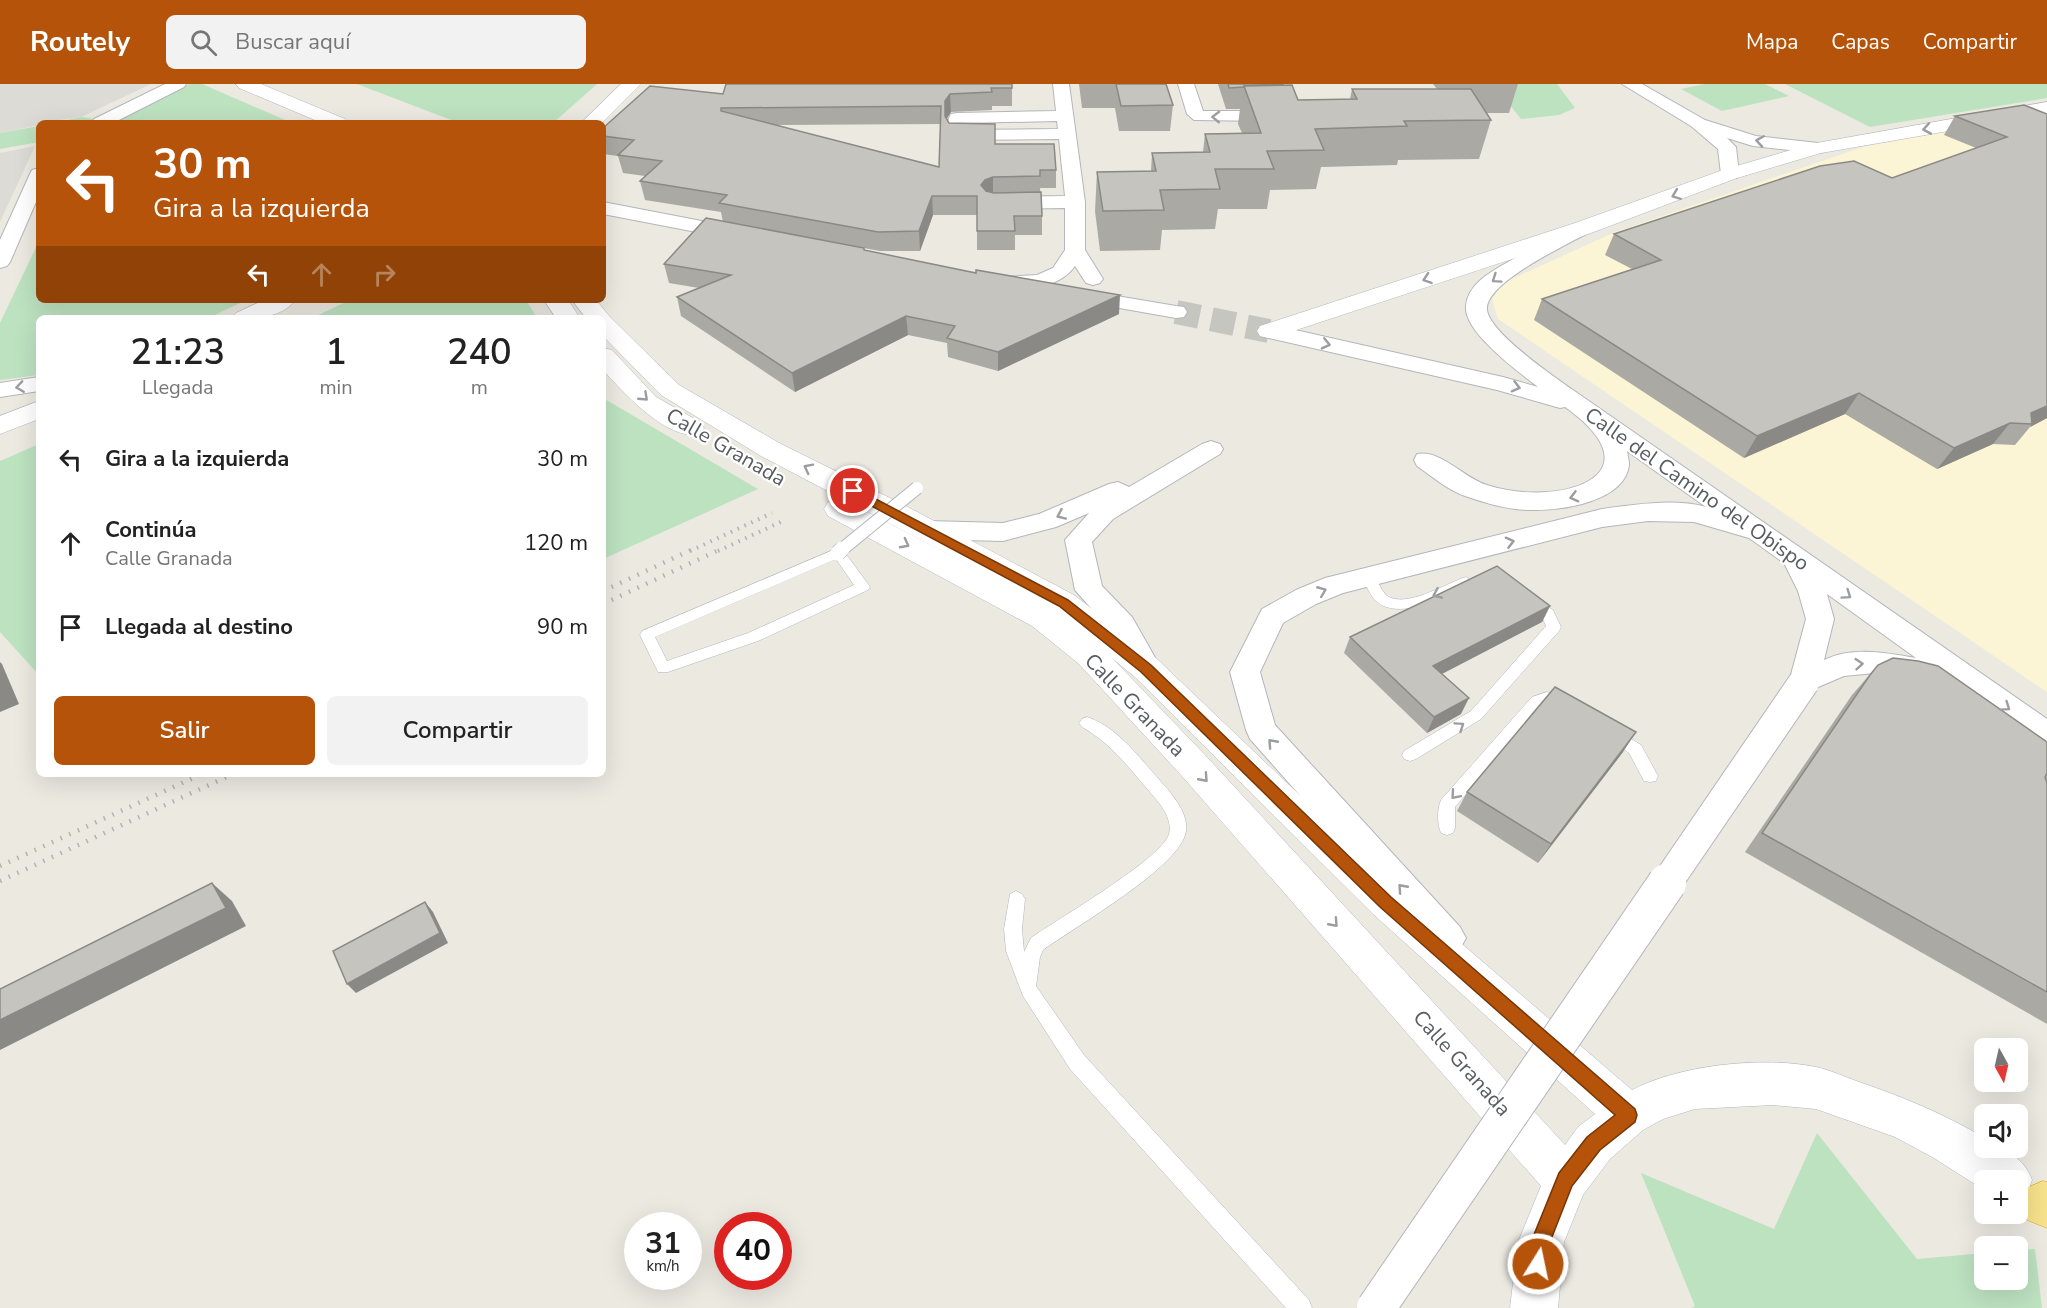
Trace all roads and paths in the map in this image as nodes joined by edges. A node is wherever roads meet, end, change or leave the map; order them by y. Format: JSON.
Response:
{"nodes":[{"id":1,"x":178,"y":84,"type":"edge"},
{"id":2,"x":245,"y":84,"type":"edge"},
{"id":3,"x":276,"y":84,"type":"edge"},
{"id":4,"x":632,"y":84,"type":"edge"},
{"id":5,"x":1061,"y":84,"type":"edge"},
{"id":6,"x":1186,"y":84,"type":"edge"},
{"id":7,"x":1630,"y":84,"type":"edge"},
{"id":8,"x":2047,"y":108,"type":"edge"},
{"id":9,"x":1300,"y":116,"type":"edge"},
{"id":10,"x":106,"y":120,"type":"edge"},
{"id":11,"x":344,"y":120,"type":"edge"},
{"id":12,"x":345,"y":120,"type":"edge"},
{"id":13,"x":594,"y":120,"type":"edge"},
{"id":14,"x":1697,"y":122,"type":"junction"},
{"id":15,"x":1067,"y":125,"type":"junction"},
{"id":16,"x":1818,"y":148,"type":"junction"},
{"id":17,"x":1730,"y":174,"type":"junction"},
{"id":18,"x":1072,"y":178,"type":"junction"},
{"id":19,"x":1096,"y":178,"type":"edge"},
{"id":20,"x":36,"y":181,"type":"edge"},
{"id":21,"x":1075,"y":202,"type":"junction"},
{"id":22,"x":994,"y":204,"type":"edge"},
{"id":23,"x":606,"y":209,"type":"edge"},
{"id":24,"x":1583,"y":228,"type":"junction"},
{"id":25,"x":761,"y":238,"type":"edge"},
{"id":26,"x":1075,"y":250,"type":"junction"},
{"id":27,"x":0,"y":262,"type":"edge"},
{"id":28,"x":1032,"y":268,"type":"junction"},
{"id":29,"x":1060,"y":272,"type":"junction"},
{"id":30,"x":987,"y":278,"type":"junction"},
{"id":31,"x":1093,"y":279,"type":"junction"},
{"id":32,"x":276,"y":303,"type":"edge"},
{"id":33,"x":586,"y":303,"type":"edge"},
{"id":34,"x":250,"y":315,"type":"edge"},
{"id":35,"x":596,"y":315,"type":"edge"},
{"id":36,"x":606,"y":325,"type":"edge"},
{"id":37,"x":1269,"y":331,"type":"joint"},
{"id":38,"x":606,"y":358,"type":"edge"},
{"id":39,"x":36,"y":384,"type":"edge"},
{"id":40,"x":0,"y":390,"type":"edge"},
{"id":41,"x":1592,"y":415,"type":"junction"},
{"id":42,"x":916,"y":488,"type":"dead end"},
{"id":43,"x":1602,"y":518,"type":"junction"},
{"id":44,"x":927,"y":530,"type":"junction"},
{"id":45,"x":1758,"y":532,"type":"junction"},
{"id":46,"x":838,"y":553,"type":"junction"},
{"id":47,"x":1795,"y":559,"type":"junction"},
{"id":48,"x":1484,"y":575,"type":"edge"},
{"id":49,"x":1369,"y":578,"type":"junction"},
{"id":50,"x":1520,"y":593,"type":"edge"},
{"id":51,"x":1146,"y":668,"type":"junction"},
{"id":52,"x":1804,"y":682,"type":"junction"},
{"id":53,"x":1971,"y":682,"type":"junction"},
{"id":54,"x":1573,"y":706,"type":"edge"},
{"id":55,"x":1087,"y":723,"type":"dead end"},
{"id":56,"x":1600,"y":725,"type":"edge"},
{"id":57,"x":2047,"y":735,"type":"edge"},
{"id":58,"x":1410,"y":755,"type":"dead end"},
{"id":59,"x":1650,"y":776,"type":"dead end"},
{"id":60,"x":1447,"y":828,"type":"dead end"},
{"id":61,"x":1016,"y":899,"type":"dead end"},
{"id":62,"x":1029,"y":990,"type":"junction"},
{"id":63,"x":1494,"y":997,"type":"junction"},
{"id":64,"x":1628,"y":1115,"type":"junction"},
{"id":65,"x":1566,"y":1180,"type":"junction"},
{"id":66,"x":2033,"y":1197,"type":"edge"},
{"id":67,"x":1301,"y":1308,"type":"edge"},
{"id":68,"x":1376,"y":1308,"type":"edge"},
{"id":69,"x":1534,"y":1308,"type":"edge"}],
"edges":[{"from":1,"to":10,"type":"street"},
{"from":2,"to":11,"type":"street"},
{"from":3,"to":12,"type":"street"},
{"from":4,"to":13,"type":"street"},
{"from":5,"to":15,"type":"street"},
{"from":9,"to":6,"type":"street","one_way":true},
{"from":7,"to":14,"type":"street"},
{"from":8,"to":16,"type":"street","one_way":true},
{"from":16,"to":14,"type":"street","one_way":true},
{"from":14,"to":17,"type":"street"},
{"from":15,"to":15,"type":"street"},
{"from":15,"to":18,"type":"street"},
{"from":16,"to":17,"type":"street"},
{"from":17,"to":24,"type":"street","one_way":true},
{"from":18,"to":19,"type":"street"},
{"from":18,"to":21,"type":"street"},
{"from":20,"to":27,"type":"street"},
{"from":21,"to":22,"type":"street"},
{"from":21,"to":26,"type":"street"},
{"from":23,"to":25,"type":"street"},
{"from":24,"to":37,"type":"street","one_way":true},
{"from":24,"to":41,"type":"street","name":"Calle del Camino del Obispo","one_way":true},
{"from":26,"to":28,"type":"street"},
{"from":26,"to":29,"type":"street"},
{"from":26,"to":31,"type":"street"},
{"from":28,"to":29,"type":"street"},
{"from":28,"to":30,"type":"street"},
{"from":29,"to":30,"type":"street"},
{"from":29,"to":31,"type":"street"},
{"from":30,"to":31,"type":"street"},
{"from":32,"to":34,"type":"street"},
{"from":33,"to":35,"type":"street"},
{"from":44,"to":36,"type":"street","name":"Calle Granada","one_way":true},
{"from":37,"to":41,"type":"street","one_way":true},
{"from":38,"to":65,"type":"street","name":"Calle Granada","one_way":true},
{"from":39,"to":40,"type":"street","one_way":true},
{"from":41,"to":43,"type":"street","one_way":true},
{"from":41,"to":45,"type":"street","name":"Calle del Camino del Obispo"},
{"from":42,"to":46,"type":"lane","bridge":true},
{"from":43,"to":45,"type":"street"},
{"from":49,"to":43,"type":"street","one_way":true},
{"from":44,"to":51,"type":"street","name":"Calle Granada"},
{"from":51,"to":44,"type":"street","one_way":true},
{"from":45,"to":47,"type":"street","name":"Calle del Camino del Obispo"},
{"from":46,"to":46,"type":"lane"},
{"from":47,"to":52,"type":"street"},
{"from":47,"to":53,"type":"street","name":"Calle del Camino del Obispo","one_way":true},
{"from":48,"to":49,"type":"lane","one_way":true},
{"from":63,"to":49,"type":"street","one_way":true},
{"from":58,"to":50,"type":"lane","one_way":true},
{"from":51,"to":63,"type":"street","name":"Calle Granada"},
{"from":52,"to":53,"type":"street","one_way":true},
{"from":52,"to":68,"type":"street","bridge":true},
{"from":53,"to":57,"type":"street","name":"Calle del Camino del Obispo","one_way":true},
{"from":54,"to":60,"type":"lane","one_way":true},
{"from":55,"to":62,"type":"lane"},
{"from":56,"to":59,"type":"lane"},
{"from":61,"to":62,"type":"lane"},
{"from":62,"to":67,"type":"lane"},
{"from":63,"to":64,"type":"street","name":"Calle Granada"},
{"from":64,"to":65,"type":"street"},
{"from":64,"to":66,"type":"street"},
{"from":65,"to":69,"type":"street"}]}
